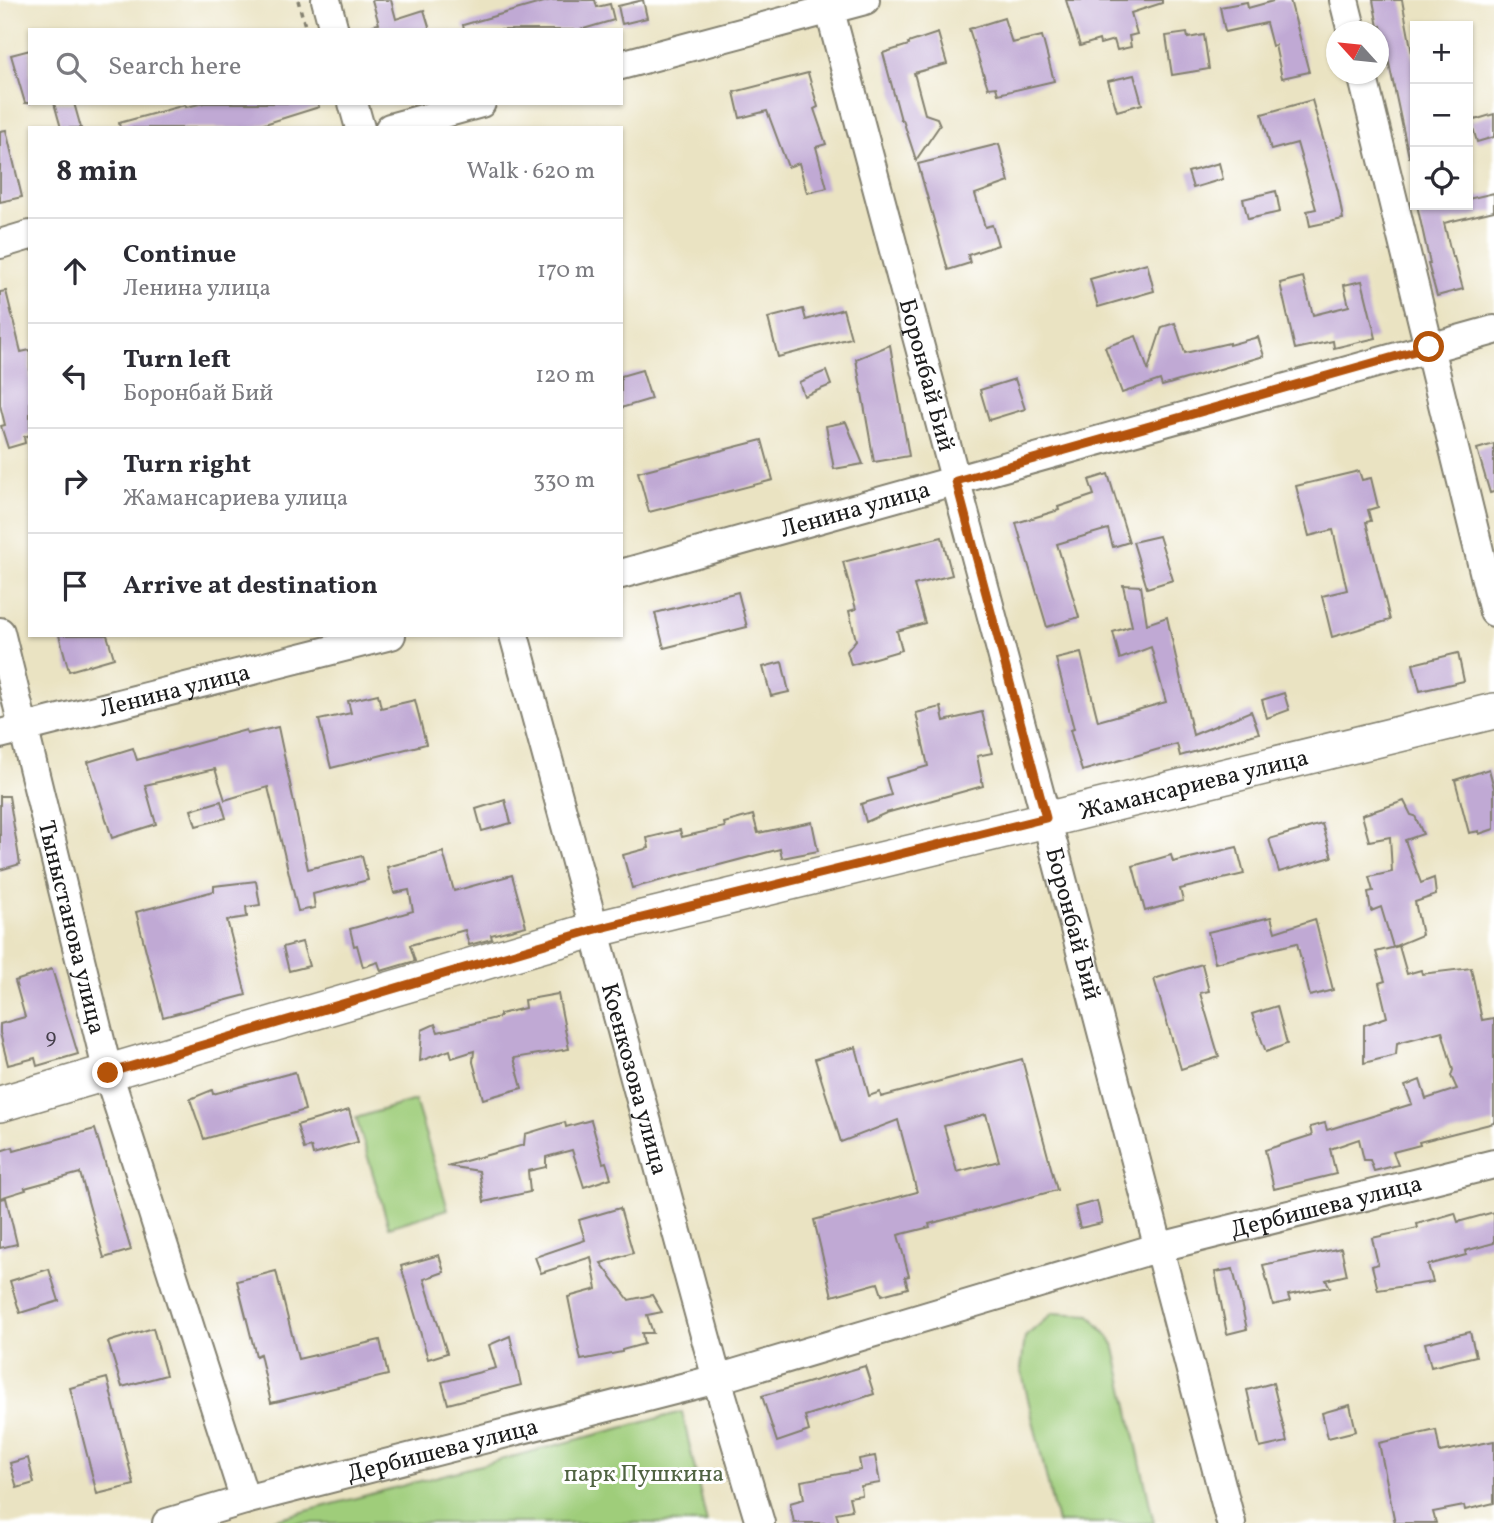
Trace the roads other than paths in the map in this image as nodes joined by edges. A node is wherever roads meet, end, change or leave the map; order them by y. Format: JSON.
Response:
{"nodes":[{"id":1,"x":326,"y":0,"type":"edge"},
{"id":2,"x":865,"y":0,"type":"edge"},
{"id":3,"x":1344,"y":0,"type":"edge"},
{"id":4,"x":828,"y":5,"type":"edge"},
{"id":5,"x":1349,"y":21,"type":"edge"},
{"id":6,"x":333,"y":28,"type":"edge"},
{"id":7,"x":623,"y":64,"type":"edge"},
{"id":8,"x":1364,"y":84,"type":"edge"},
{"id":9,"x":354,"y":105,"type":"edge"},
{"id":10,"x":474,"y":105,"type":"edge"},
{"id":11,"x":359,"y":126,"type":"edge"},
{"id":12,"x":397,"y":126,"type":"edge"},
{"id":13,"x":28,"y":237,"type":"edge"},
{"id":14,"x":0,"y":244,"type":"edge"},
{"id":15,"x":1494,"y":330,"type":"edge"},
{"id":16,"x":1429,"y":347,"type":"junction"},
{"id":17,"x":956,"y":481,"type":"junction"},
{"id":18,"x":623,"y":573,"type":"edge"},
{"id":19,"x":1494,"y":612,"type":"edge"},
{"id":20,"x":0,"y":632,"type":"edge"},
{"id":21,"x":383,"y":637,"type":"edge"},
{"id":22,"x":515,"y":637,"type":"edge"},
{"id":23,"x":1494,"y":710,"type":"edge"},
{"id":24,"x":12,"y":731,"type":"edge"},
{"id":25,"x":1046,"y":818,"type":"junction"},
{"id":26,"x":593,"y":930,"type":"junction"},
{"id":27,"x":108,"y":1073,"type":"junction"},
{"id":28,"x":0,"y":1104,"type":"edge"},
{"id":29,"x":1494,"y":1164,"type":"edge"},
{"id":30,"x":1160,"y":1247,"type":"junction"},
{"id":31,"x":717,"y":1379,"type":"junction"},
{"id":32,"x":245,"y":1500,"type":"junction"},
{"id":33,"x":167,"y":1523,"type":"edge"},
{"id":34,"x":760,"y":1523,"type":"edge"},
{"id":35,"x":1231,"y":1523,"type":"edge"}],
"edges":[{"from":1,"to":6,"type":"street"},
{"from":2,"to":4,"type":"street"},
{"from":3,"to":5,"type":"street"},
{"from":4,"to":7,"type":"street"},
{"from":4,"to":17,"type":"street","name":"Боронбай Бий"},
{"from":8,"to":16,"type":"street"},
{"from":9,"to":11,"type":"street"},
{"from":10,"to":12,"type":"street"},
{"from":13,"to":14,"type":"street"},
{"from":15,"to":16,"type":"street","name":"Ленина улица"},
{"from":16,"to":17,"type":"street","name":"Ленина улица"},
{"from":16,"to":19,"type":"street"},
{"from":17,"to":18,"type":"street","name":"Ленина улица"},
{"from":17,"to":25,"type":"street","name":"Боронбай Бий"},
{"from":20,"to":24,"type":"street","name":"Тыныстанова улица"},
{"from":21,"to":24,"type":"street","name":"Ленина улица"},
{"from":22,"to":26,"type":"street","name":"Коенкозова улица"},
{"from":23,"to":25,"type":"main road","name":"Жамансариева улица"},
{"from":24,"to":27,"type":"street","name":"Тыныстанова улица"},
{"from":25,"to":26,"type":"main road","name":"Жамансариева улица"},
{"from":25,"to":30,"type":"street","name":"Боронбай Бий"},
{"from":26,"to":27,"type":"main road","name":"Жамансариева улица"},
{"from":26,"to":31,"type":"street","name":"Коенкозова улица"},
{"from":27,"to":28,"type":"main road","name":"Жамансариева улица"},
{"from":27,"to":32,"type":"street","name":"Тыныстанова улица"},
{"from":29,"to":30,"type":"street","name":"Дербишева улица"},
{"from":30,"to":31,"type":"street","name":"Дербишева улица"},
{"from":30,"to":35,"type":"street","name":"Боронбай Бий"},
{"from":31,"to":32,"type":"street","name":"Дербишева улица"},
{"from":31,"to":34,"type":"street","name":"Коенкозова улица"},
{"from":32,"to":33,"type":"street","name":"Дербишева улица"}]}
